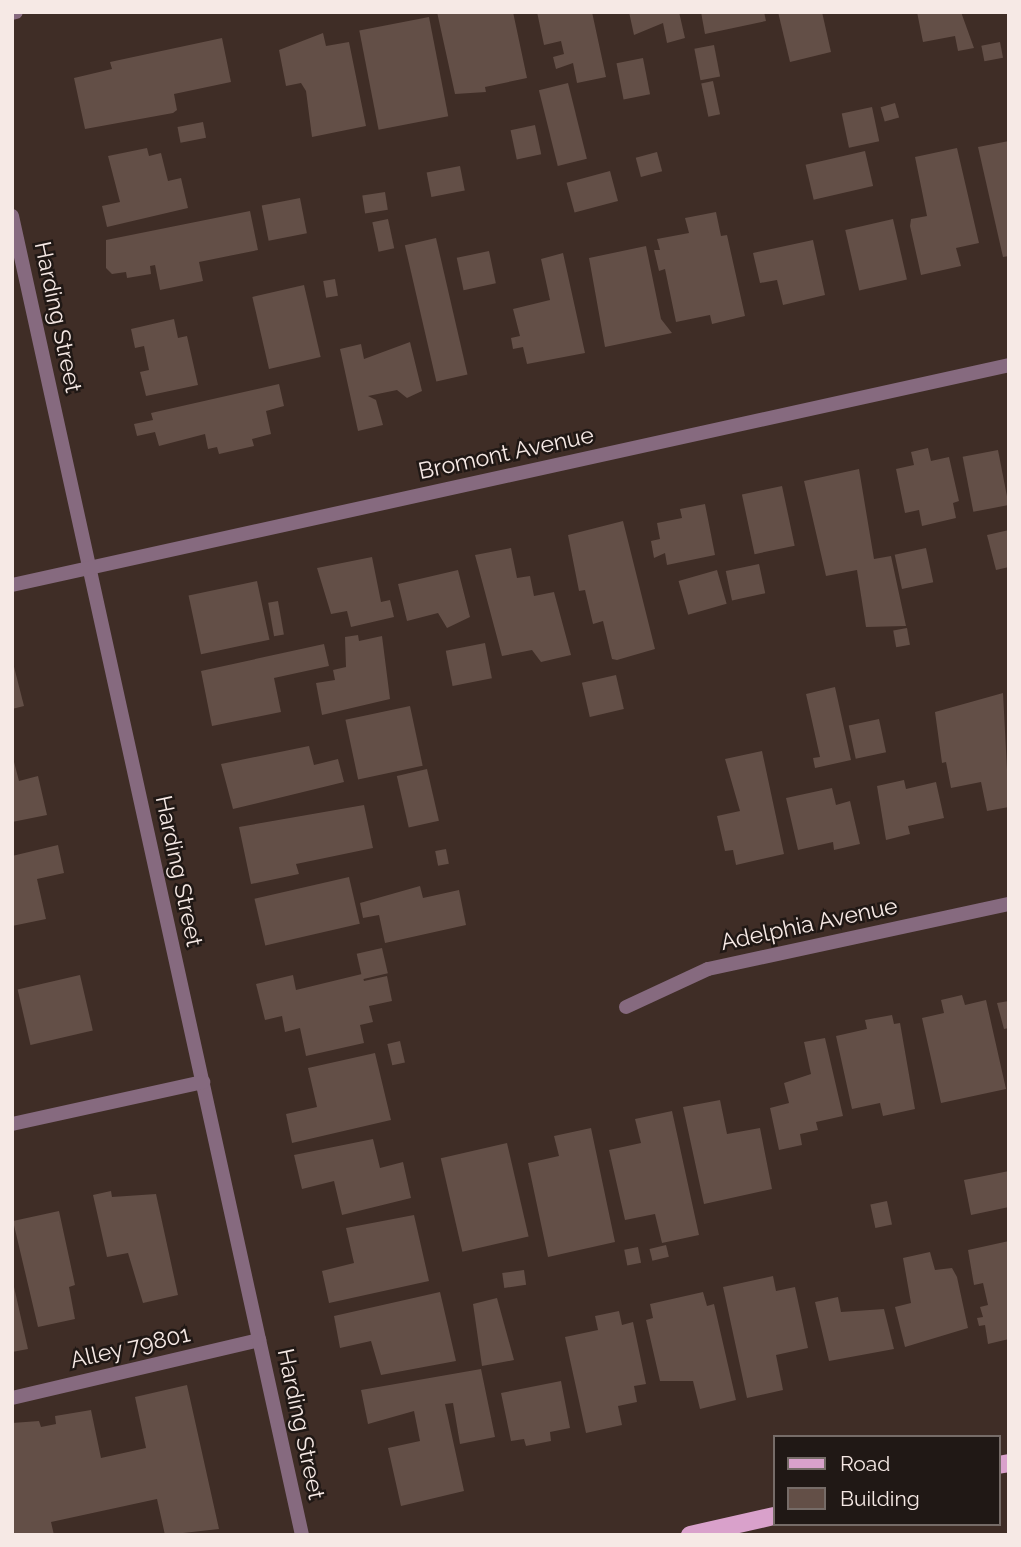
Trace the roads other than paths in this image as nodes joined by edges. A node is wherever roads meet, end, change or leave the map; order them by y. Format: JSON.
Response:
{"nodes":[{"id":1,"x":12,"y":216,"type":"edge"},
{"id":2,"x":1009,"y":365,"type":"edge"},
{"id":3,"x":90,"y":568,"type":"junction"},
{"id":4,"x":12,"y":585,"type":"edge"},
{"id":5,"x":1009,"y":904,"type":"edge"},
{"id":6,"x":626,"y":1007,"type":"dead end"},
{"id":7,"x":203,"y":1082,"type":"junction"},
{"id":8,"x":12,"y":1124,"type":"edge"},
{"id":9,"x":259,"y":1340,"type":"junction"},
{"id":10,"x":12,"y":1398,"type":"edge"},
{"id":11,"x":772,"y":1516,"type":"edge"},
{"id":12,"x":302,"y":1535,"type":"edge"},
{"id":13,"x":690,"y":1535,"type":"edge"}],
"edges":[{"from":1,"to":3,"type":"street","name":"Harding Street"},
{"from":2,"to":3,"type":"street","name":"Bromont Avenue"},
{"from":3,"to":4,"type":"street","name":"Bromont Avenue"},
{"from":3,"to":7,"type":"street","name":"Harding Street"},
{"from":5,"to":6,"type":"street","name":"Adelphia Avenue"},
{"from":7,"to":8,"type":"street"},
{"from":7,"to":9,"type":"street","name":"Harding Street"},
{"from":9,"to":10,"type":"street","name":"Alley 79801"},
{"from":9,"to":12,"type":"street","name":"Harding Street"},
{"from":11,"to":13,"type":"main road"}]}
